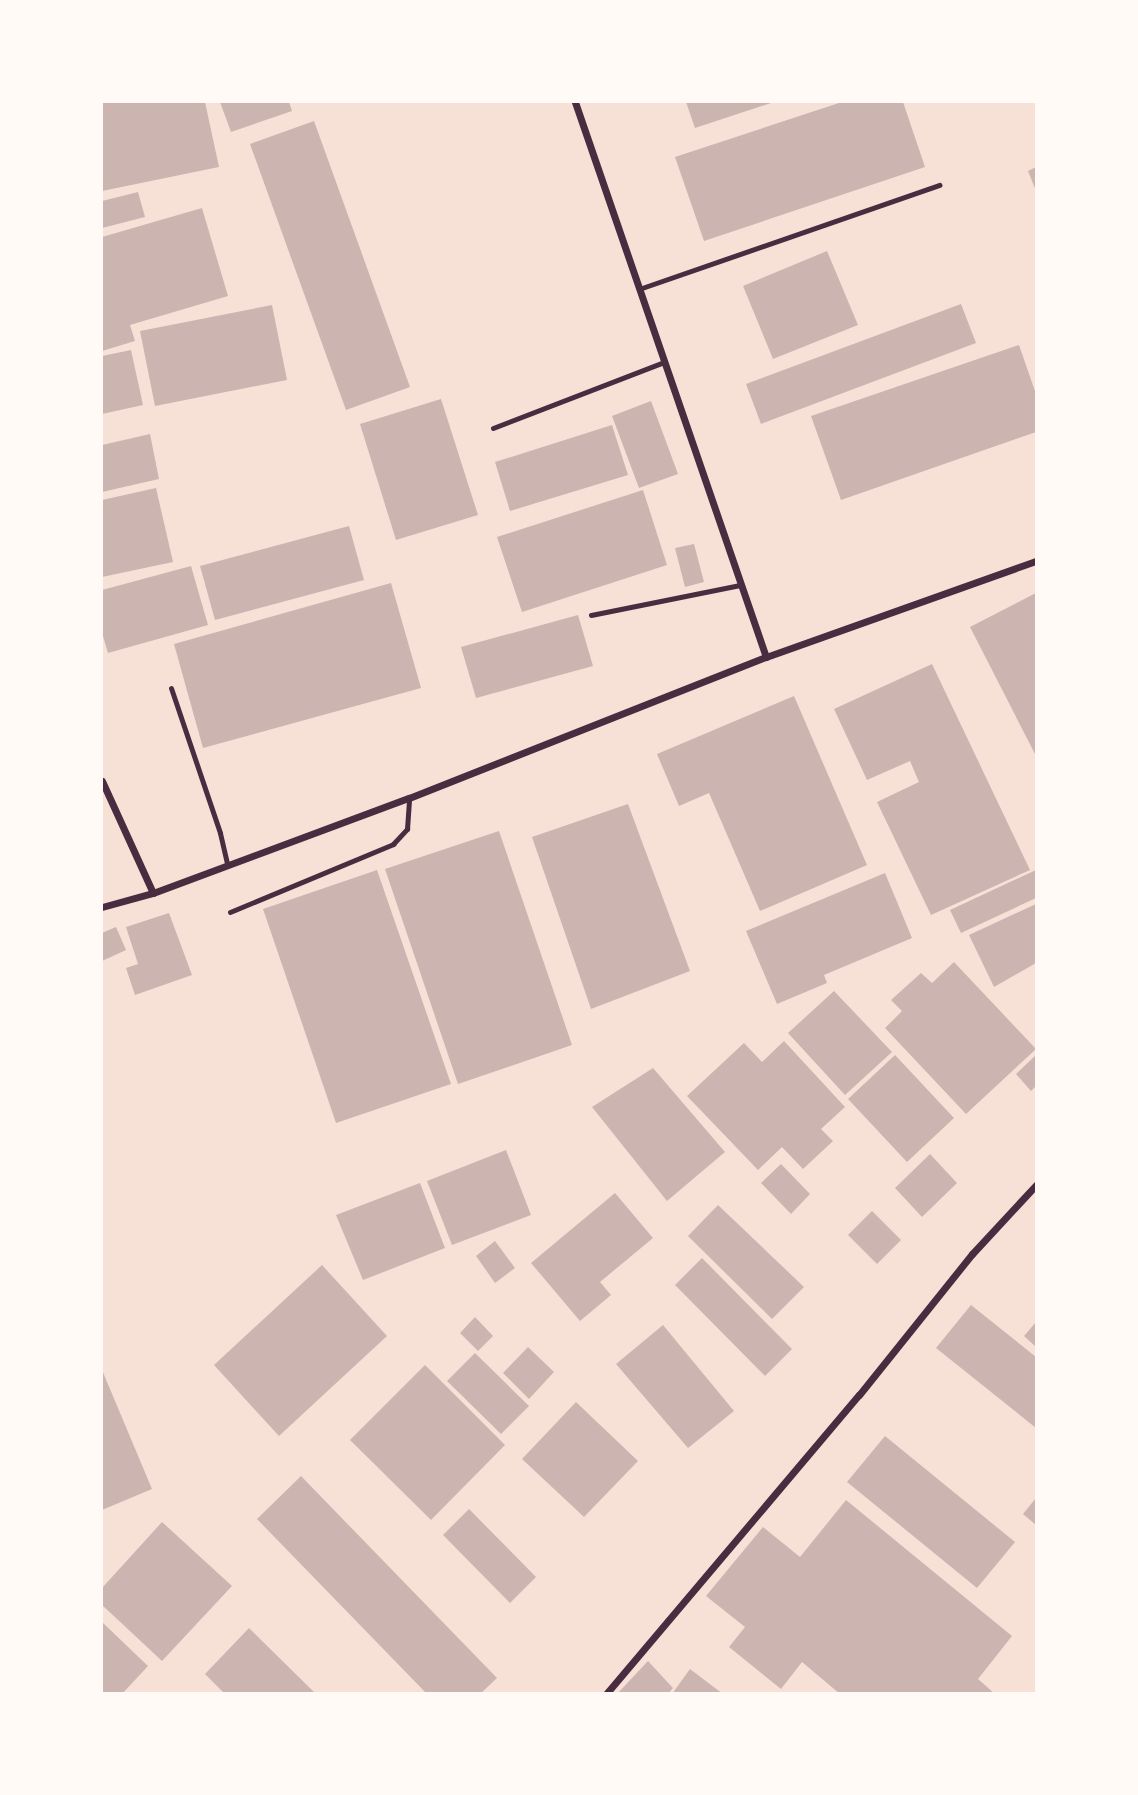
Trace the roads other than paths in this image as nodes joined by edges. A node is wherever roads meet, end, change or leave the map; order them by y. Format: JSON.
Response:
{"nodes":[{"id":1,"x":575,"y":102,"type":"edge"},
{"id":2,"x":940,"y":185,"type":"dead end"},
{"id":3,"x":638,"y":289,"type":"junction"},
{"id":4,"x":664,"y":362,"type":"junction"},
{"id":5,"x":493,"y":428,"type":"dead end"},
{"id":6,"x":1037,"y":561,"type":"edge"},
{"id":7,"x":740,"y":585,"type":"junction"},
{"id":8,"x":592,"y":615,"type":"dead end"},
{"id":9,"x":766,"y":657,"type":"junction"},
{"id":10,"x":171,"y":688,"type":"dead end"},
{"id":11,"x":102,"y":781,"type":"edge"},
{"id":12,"x":410,"y":798,"type":"junction"},
{"id":13,"x":227,"y":864,"type":"junction"},
{"id":14,"x":153,"y":893,"type":"junction"},
{"id":15,"x":102,"y":907,"type":"edge"},
{"id":16,"x":230,"y":912,"type":"dead end"},
{"id":17,"x":1037,"y":1185,"type":"edge"},
{"id":18,"x":606,"y":1693,"type":"edge"}],
"edges":[{"from":1,"to":3,"type":"street"},
{"from":2,"to":3,"type":"lane"},
{"from":3,"to":4,"type":"street"},
{"from":4,"to":5,"type":"lane"},
{"from":4,"to":7,"type":"street"},
{"from":6,"to":9,"type":"street"},
{"from":7,"to":8,"type":"lane"},
{"from":7,"to":9,"type":"street"},
{"from":9,"to":12,"type":"street"},
{"from":10,"to":13,"type":"lane"},
{"from":11,"to":14,"type":"street"},
{"from":12,"to":13,"type":"street"},
{"from":12,"to":16,"type":"lane"},
{"from":13,"to":14,"type":"street"},
{"from":14,"to":15,"type":"street"},
{"from":17,"to":18,"type":"street"}]}
